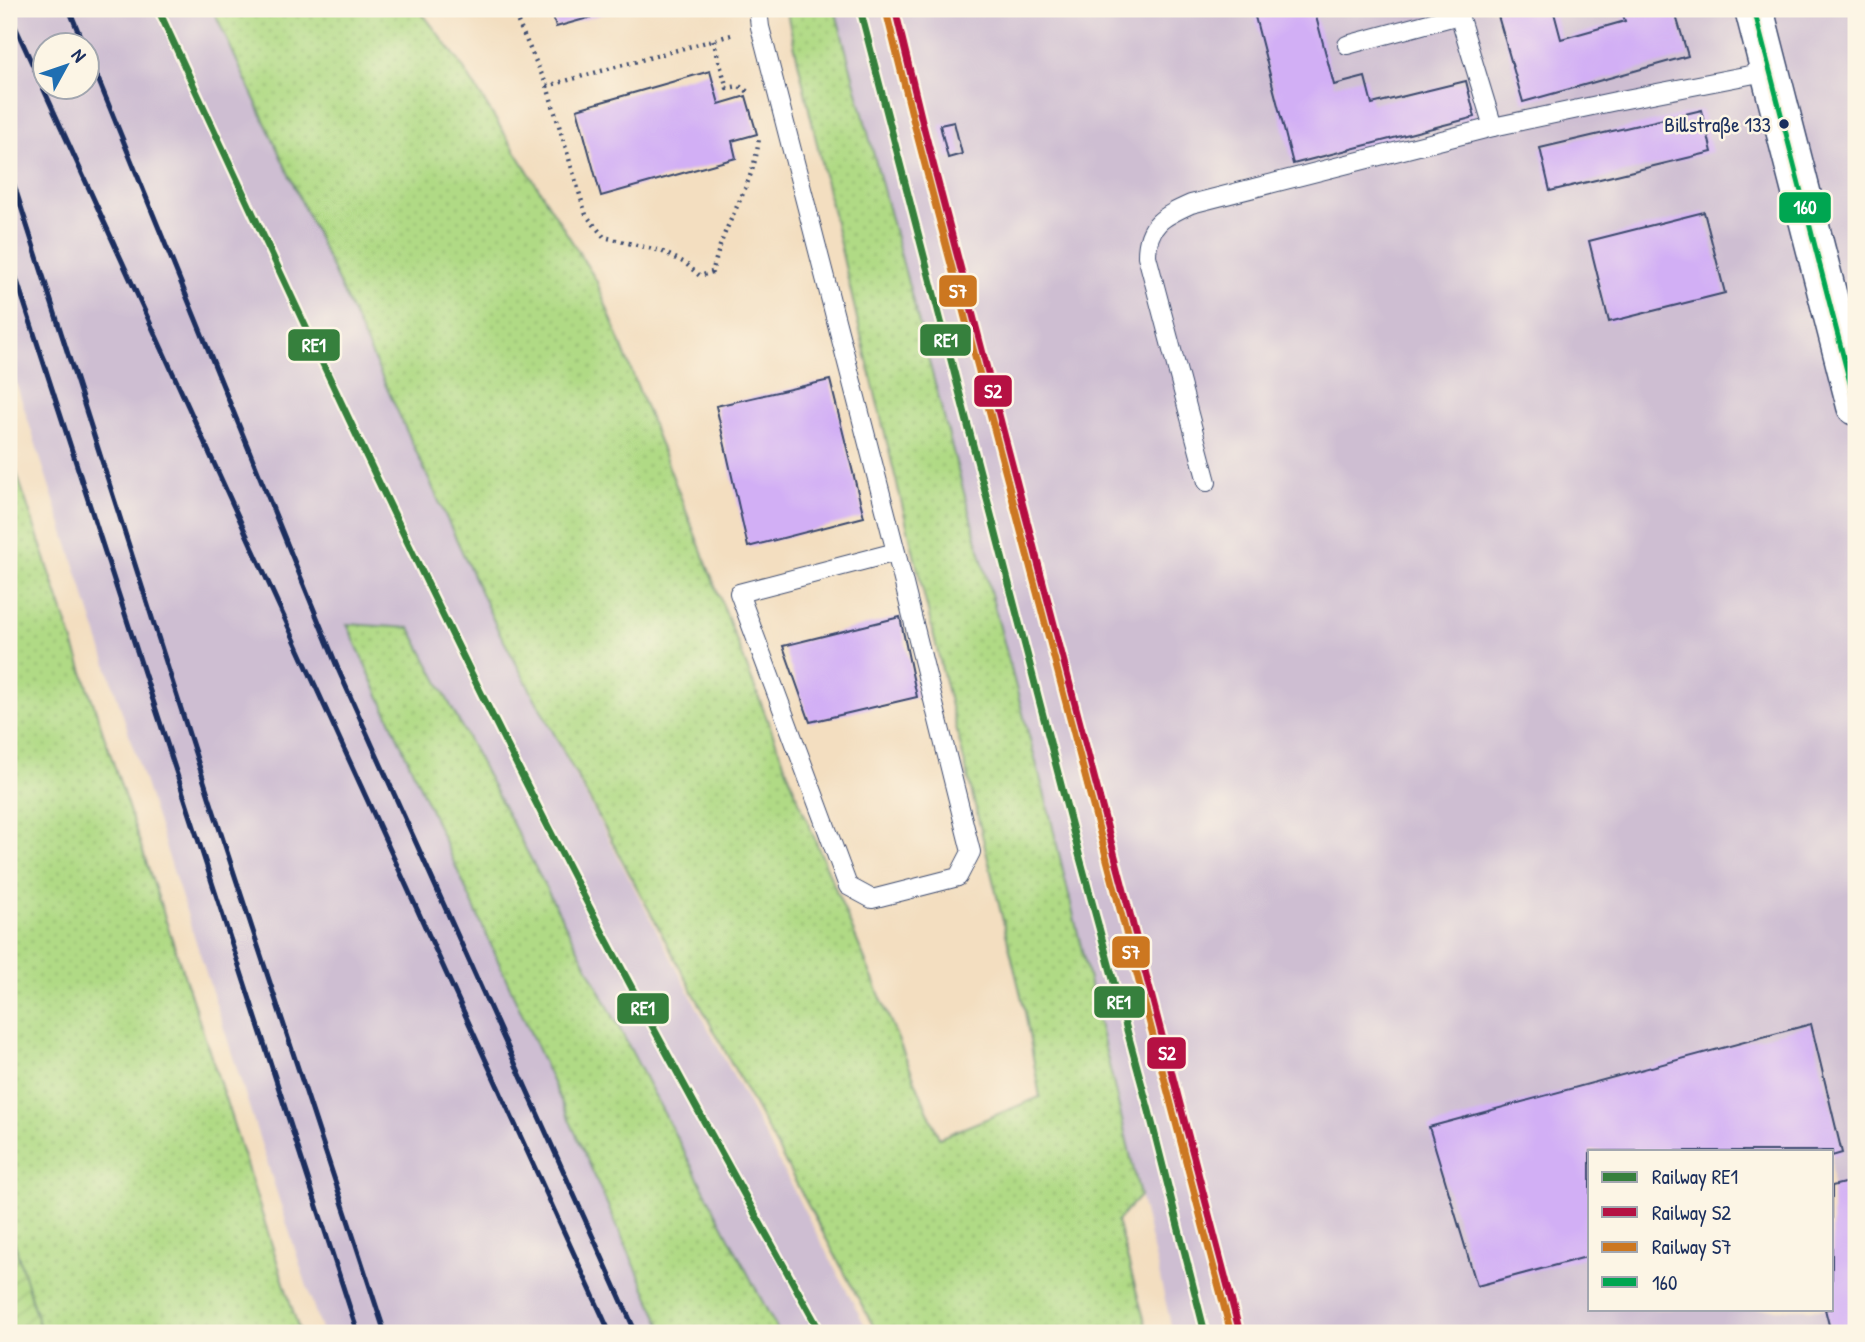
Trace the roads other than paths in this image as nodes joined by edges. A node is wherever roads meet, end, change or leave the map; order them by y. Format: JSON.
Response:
{"nodes":[{"id":1,"x":758,"y":9,"type":"edge"},
{"id":2,"x":1754,"y":9,"type":"edge"},
{"id":3,"x":1347,"y":45,"type":"dead end"},
{"id":4,"x":1770,"y":71,"type":"junction"},
{"id":5,"x":1493,"y":127,"type":"junction"},
{"id":6,"x":1856,"y":406,"type":"edge"},
{"id":7,"x":1206,"y":482,"type":"dead end"},
{"id":8,"x":896,"y":552,"type":"junction"}],
"edges":[{"from":1,"to":8,"type":"lane"},
{"from":2,"to":4,"type":"street"},
{"from":3,"to":5,"type":"lane"},
{"from":4,"to":5,"type":"lane"},
{"from":4,"to":6,"type":"street"},
{"from":5,"to":7,"type":"lane"},
{"from":8,"to":8,"type":"lane"}]}
